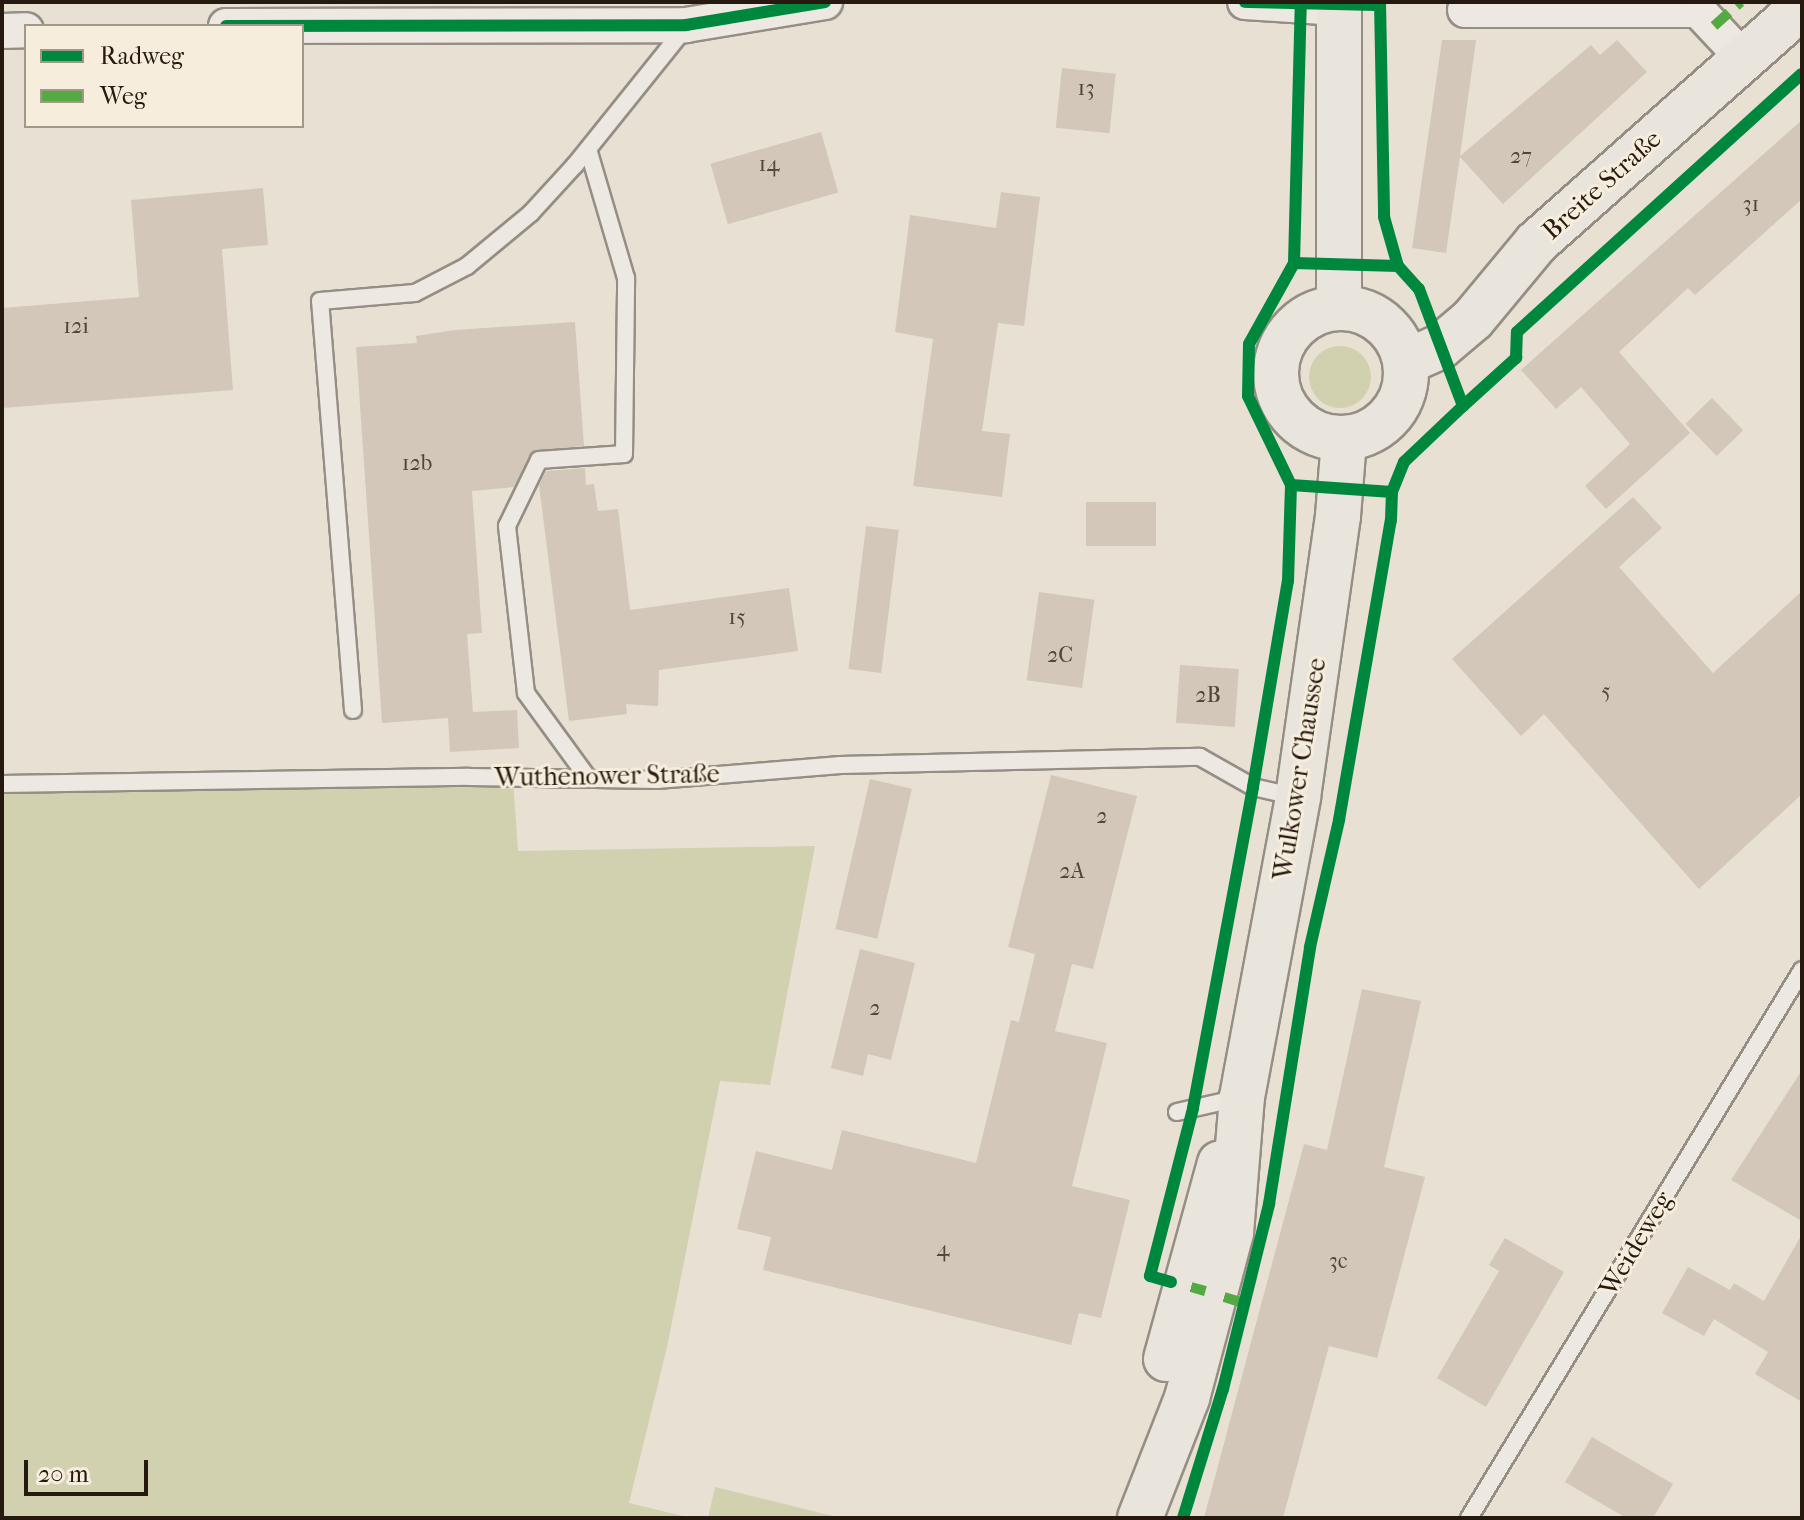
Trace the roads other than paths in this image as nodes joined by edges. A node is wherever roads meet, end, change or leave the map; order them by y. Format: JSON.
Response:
{"nodes":[{"id":1,"x":825,"y":2,"type":"edge"},
{"id":2,"x":1245,"y":2,"type":"edge"},
{"id":3,"x":1339,"y":5,"type":"edge"},
{"id":4,"x":1802,"y":7,"type":"edge"},
{"id":5,"x":1465,"y":10,"type":"dead end"},
{"id":6,"x":686,"y":25,"type":"junction"},
{"id":7,"x":304,"y":26,"type":"edge"},
{"id":8,"x":24,"y":30,"type":"edge"},
{"id":9,"x":2,"y":31,"type":"edge"},
{"id":10,"x":1743,"y":58,"type":"junction"},
{"id":11,"x":588,"y":149,"type":"junction"},
{"id":12,"x":1339,"y":308,"type":"junction"},
{"id":13,"x":1406,"y":362,"type":"junction"},
{"id":14,"x":1344,"y":439,"type":"junction"},
{"id":15,"x":353,"y":710,"type":"dead end"},
{"id":16,"x":588,"y":778,"type":"junction"},
{"id":17,"x":2,"y":784,"type":"edge"},
{"id":18,"x":1298,"y":797,"type":"junction"},
{"id":19,"x":1802,"y":970,"type":"edge"},
{"id":20,"x":1242,"y":1097,"type":"junction"},
{"id":21,"x":1177,"y":1112,"type":"dead end"},
{"id":22,"x":1138,"y":1518,"type":"edge"},
{"id":23,"x":1469,"y":1518,"type":"edge"}],
"edges":[{"from":1,"to":6,"type":"street"},
{"from":2,"to":3,"type":"street"},
{"from":3,"to":12,"type":"main road"},
{"from":4,"to":10,"type":"main road","name":"Breite Straße"},
{"from":5,"to":10,"type":"street"},
{"from":6,"to":7,"type":"street"},
{"from":6,"to":11,"type":"lane"},
{"from":8,"to":9,"type":"street"},
{"from":10,"to":13,"type":"main road","name":"Breite Straße"},
{"from":11,"to":15,"type":"lane"},
{"from":11,"to":16,"type":"lane"},
{"from":12,"to":13,"type":"main road"},
{"from":12,"to":14,"type":"main road"},
{"from":13,"to":14,"type":"main road"},
{"from":14,"to":18,"type":"main road","name":"Wulkower Chaussee"},
{"from":16,"to":17,"type":"lane","name":"Wuthenower Straße"},
{"from":16,"to":18,"type":"lane","name":"Wuthenower Straße"},
{"from":18,"to":20,"type":"main road","name":"Wulkower Chaussee"},
{"from":19,"to":23,"type":"lane","name":"Weideweg"},
{"from":20,"to":21,"type":"lane"},
{"from":20,"to":22,"type":"main road","name":"Wulkower Chaussee"}]}
